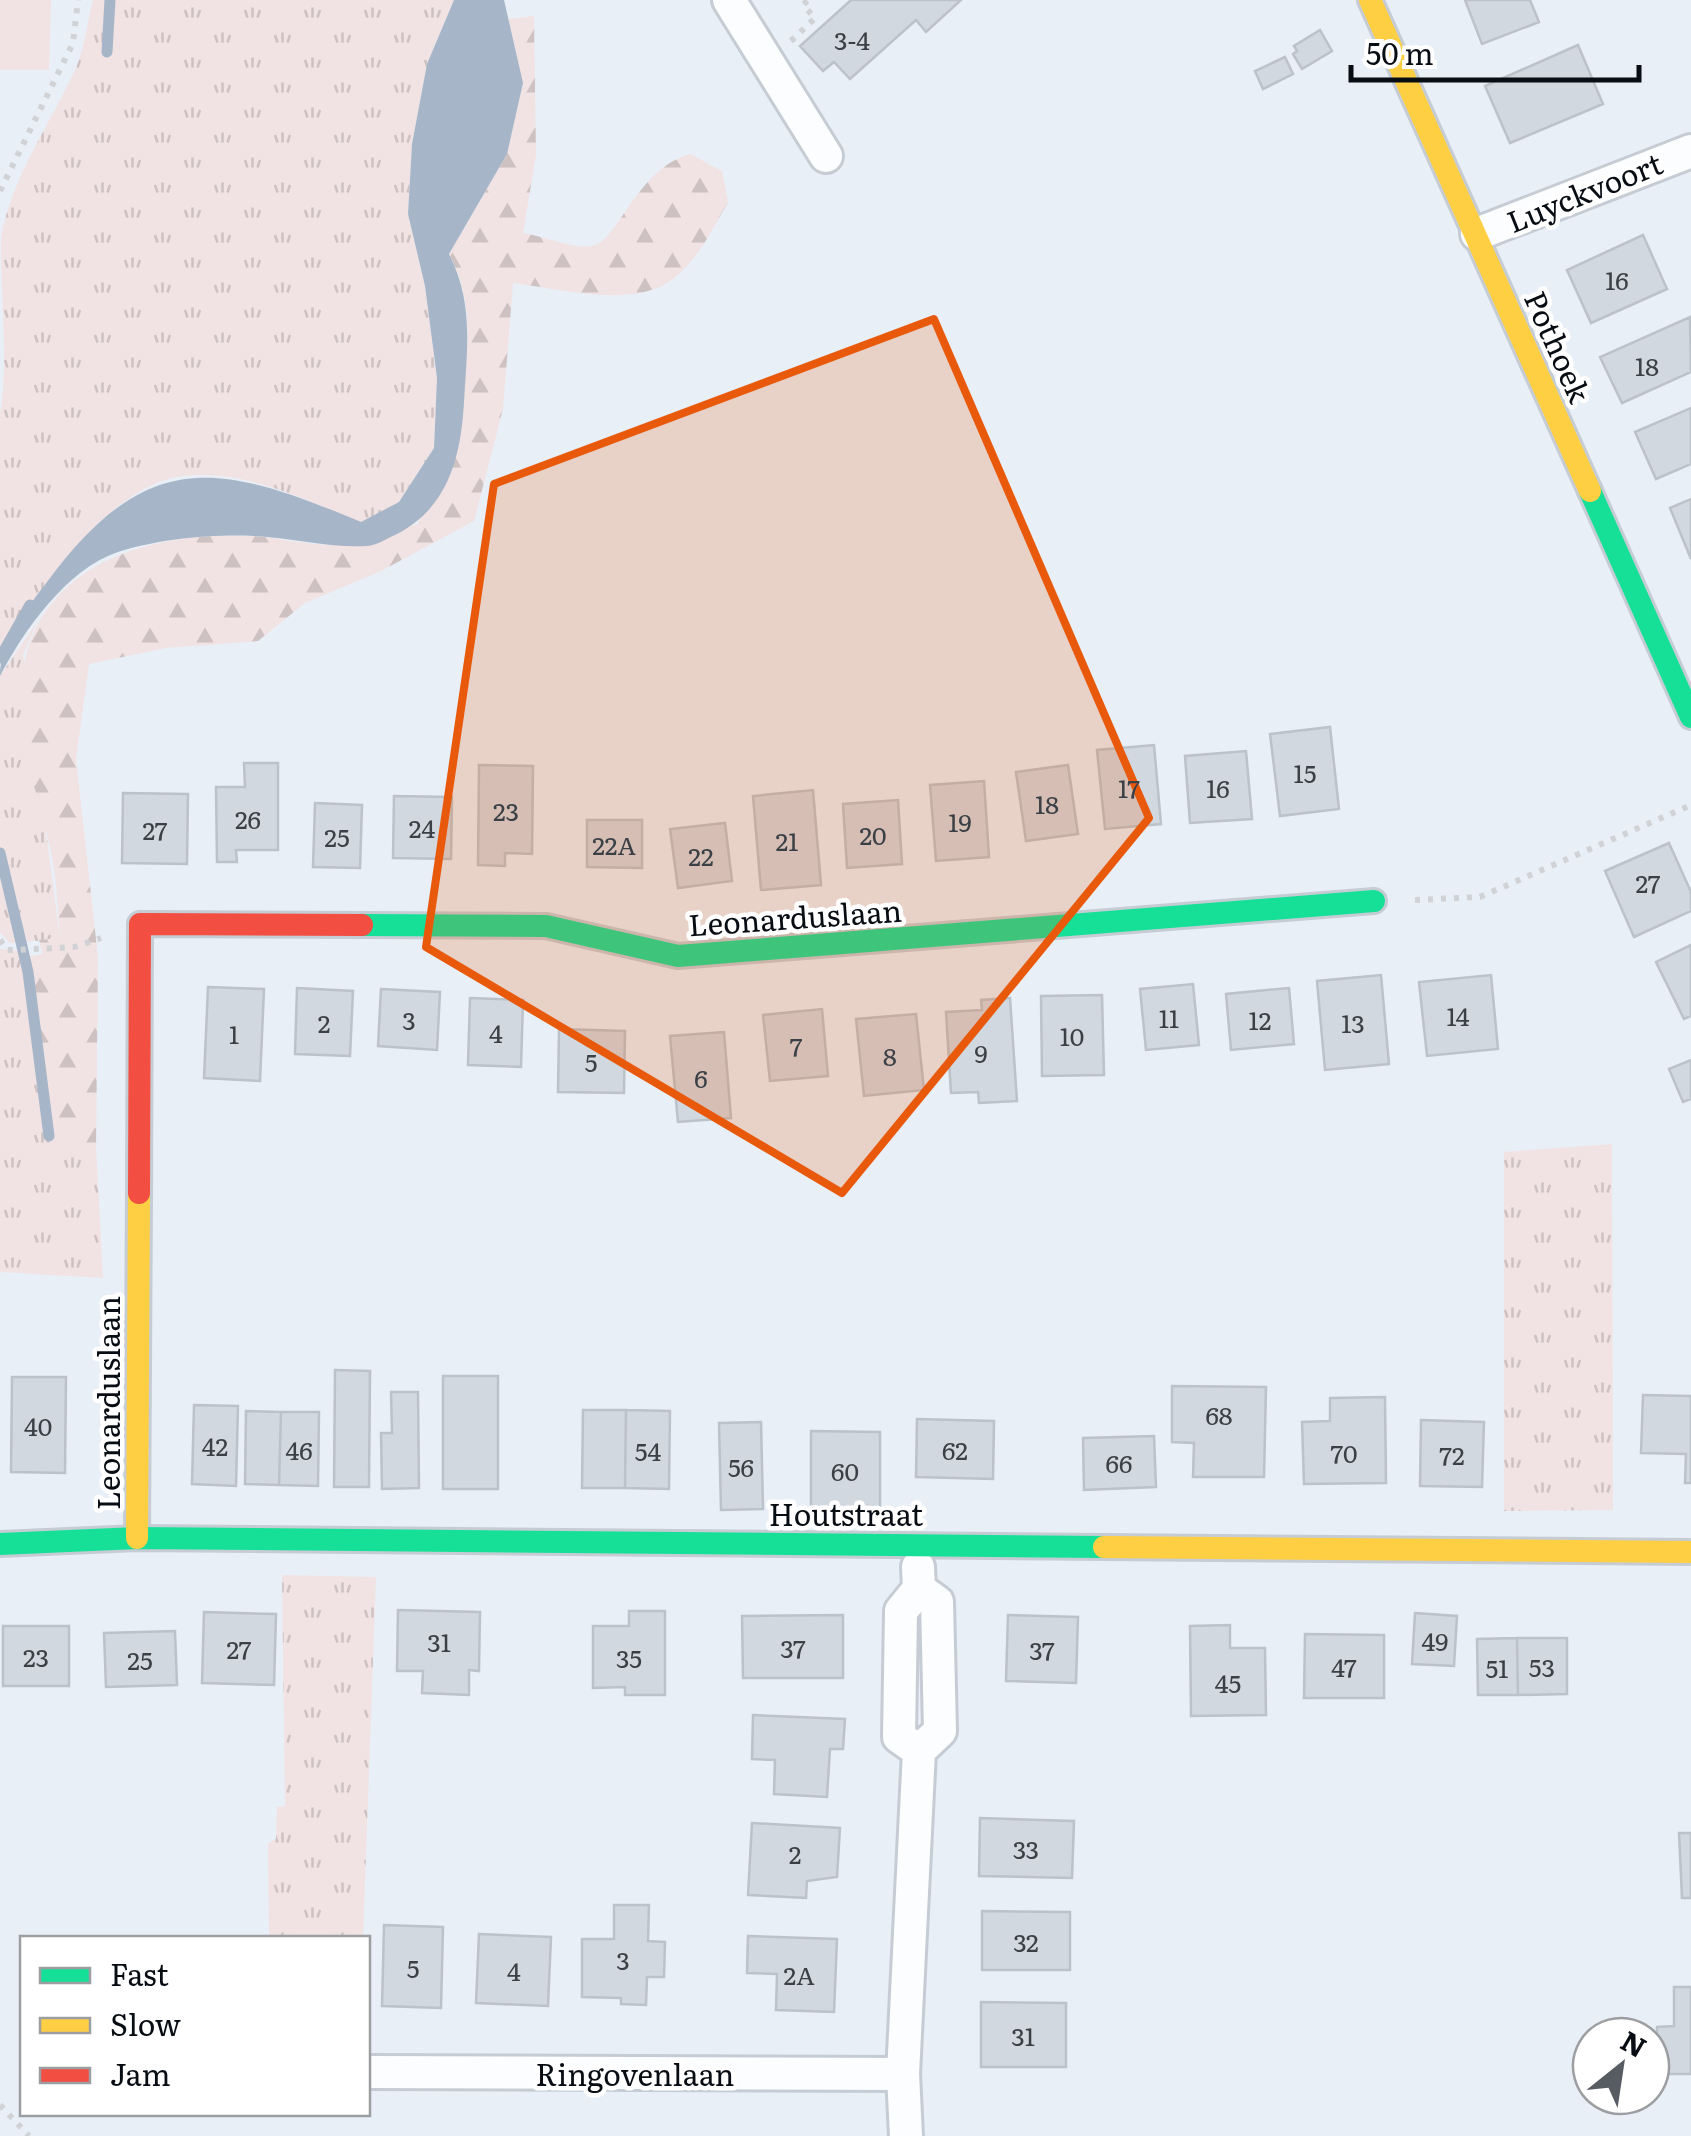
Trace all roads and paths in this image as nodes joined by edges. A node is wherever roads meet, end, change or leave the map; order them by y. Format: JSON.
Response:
{"nodes":[{"id":1,"x":78,"y":0,"type":"edge"},
{"id":2,"x":729,"y":0,"type":"edge"},
{"id":3,"x":808,"y":0,"type":"edge"},
{"id":4,"x":1370,"y":0,"type":"edge"},
{"id":5,"x":768,"y":64,"type":"junction"},
{"id":6,"x":1691,"y":151,"type":"edge"},
{"id":7,"x":826,"y":156,"type":"dead end"},
{"id":8,"x":0,"y":191,"type":"edge"},
{"id":9,"x":1477,"y":234,"type":"junction"},
{"id":10,"x":1691,"y":717,"type":"edge"},
{"id":11,"x":1691,"y":804,"type":"edge"},
{"id":12,"x":1374,"y":901,"type":"joint"},
{"id":13,"x":140,"y":924,"type":"junction"},
{"id":14,"x":0,"y":940,"type":"edge"},
{"id":15,"x":7,"y":950,"type":"edge"},
{"id":16,"x":137,"y":1538,"type":"junction"},
{"id":17,"x":0,"y":1544,"type":"edge"},
{"id":18,"x":916,"y":1544,"type":"junction"},
{"id":19,"x":1691,"y":1552,"type":"edge"},
{"id":20,"x":370,"y":2072,"type":"edge"},
{"id":21,"x":904,"y":2074,"type":"junction"},
{"id":22,"x":0,"y":2104,"type":"edge"},
{"id":23,"x":29,"y":2136,"type":"edge"},
{"id":24,"x":906,"y":2136,"type":"edge"}],
"edges":[{"from":1,"to":8,"type":"path"},
{"from":2,"to":5,"type":"street"},
{"from":3,"to":5,"type":"path"},
{"from":4,"to":9,"type":"street","name":"Pothoek"},
{"from":5,"to":7,"type":"street"},
{"from":6,"to":9,"type":"street","name":"Luyckvoort"},
{"from":9,"to":10,"type":"street","name":"Pothoek"},
{"from":11,"to":12,"type":"path"},
{"from":12,"to":13,"type":"street","name":"Leonarduslaan"},
{"from":13,"to":15,"type":"path"},
{"from":13,"to":16,"type":"street","name":"Leonarduslaan"},
{"from":14,"to":15,"type":"path"},
{"from":16,"to":17,"type":"street","name":"Houtstraat"},
{"from":16,"to":18,"type":"street","name":"Houtstraat"},
{"from":18,"to":19,"type":"street","name":"Houtstraat"},
{"from":18,"to":21,"type":"street"},
{"from":20,"to":21,"type":"street","name":"Ringovenlaan"},
{"from":21,"to":24,"type":"street"},
{"from":22,"to":23,"type":"path"}]}
